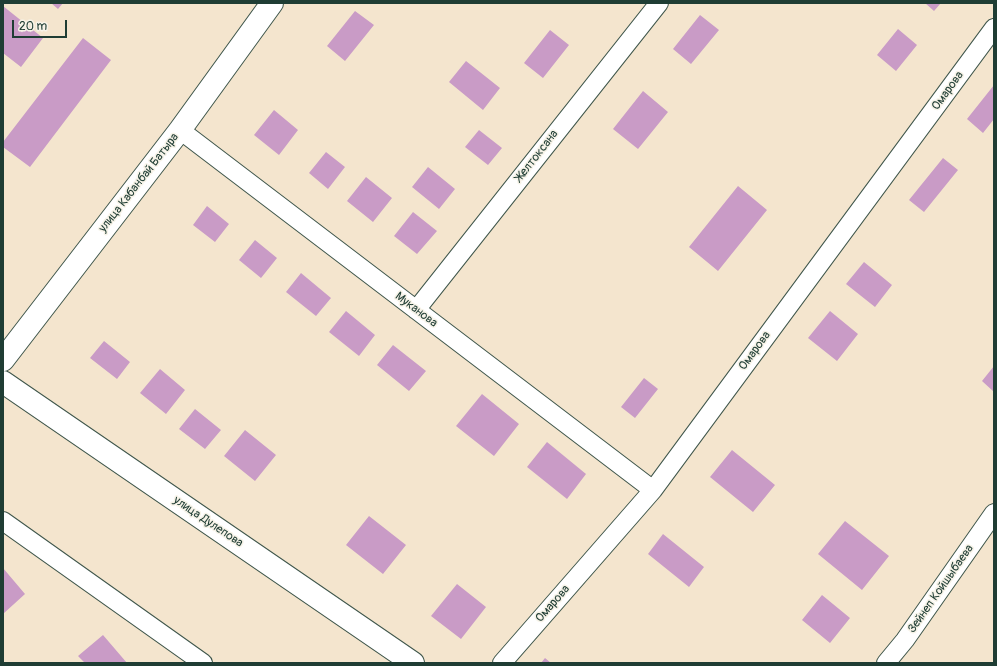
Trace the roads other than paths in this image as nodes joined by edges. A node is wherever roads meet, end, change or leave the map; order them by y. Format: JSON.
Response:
{"nodes":[{"id":1,"x":272,"y":3,"type":"edge"},
{"id":2,"x":659,"y":3,"type":"edge"},
{"id":3,"x":994,"y":28,"type":"edge"},
{"id":4,"x":180,"y":130,"type":"junction"},
{"id":5,"x":416,"y":310,"type":"junction"},
{"id":6,"x":3,"y":360,"type":"edge"},
{"id":7,"x":3,"y":382,"type":"edge"},
{"id":8,"x":653,"y":490,"type":"junction"},
{"id":9,"x":994,"y":513,"type":"edge"},
{"id":10,"x":3,"y":521,"type":"edge"},
{"id":11,"x":203,"y":663,"type":"edge"},
{"id":12,"x":413,"y":663,"type":"edge"},
{"id":13,"x":502,"y":663,"type":"edge"},
{"id":14,"x":886,"y":663,"type":"edge"}],
"edges":[{"from":1,"to":4,"type":"street","name":"улица Кабанбай Батыра"},
{"from":2,"to":5,"type":"street","name":"Желтоксана"},
{"from":3,"to":8,"type":"street","name":"Омарова"},
{"from":4,"to":5,"type":"street","name":"Муканова"},
{"from":4,"to":6,"type":"street","name":"улица Кабанбай Батыра"},
{"from":5,"to":8,"type":"street","name":"Муканова"},
{"from":7,"to":12,"type":"street","name":"улица Дулепова"},
{"from":8,"to":13,"type":"street","name":"Омарова"},
{"from":9,"to":14,"type":"street","name":"Зейнеп Койшыбаева"},
{"from":10,"to":11,"type":"street"}]}
